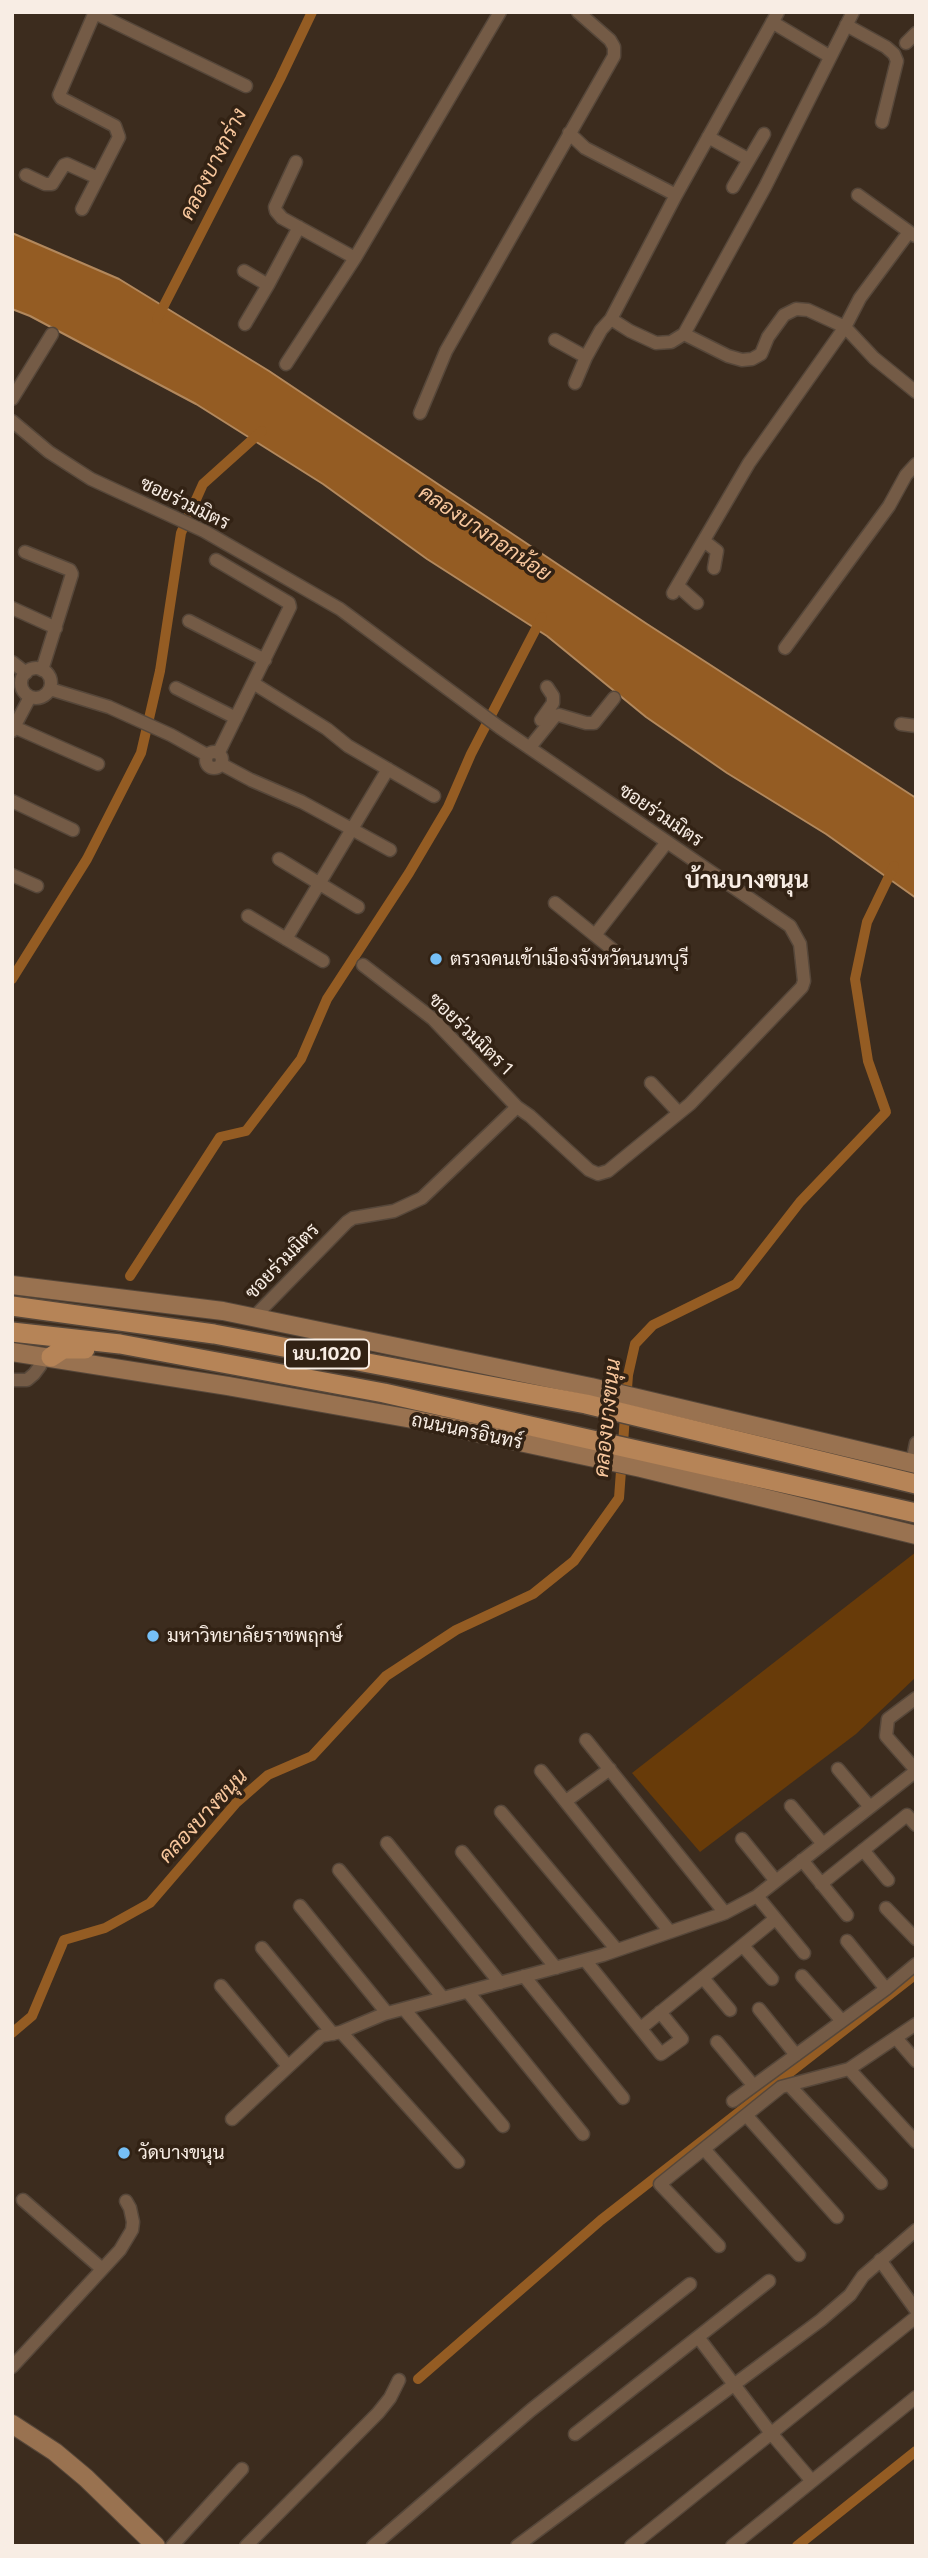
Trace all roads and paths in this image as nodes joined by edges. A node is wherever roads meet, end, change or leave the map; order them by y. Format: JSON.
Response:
{"nodes":[{"id":1,"x":500,"y":12,"type":"edge"},
{"id":2,"x":853,"y":12,"type":"edge"},
{"id":3,"x":95,"y":13,"type":"edge"},
{"id":4,"x":581,"y":13,"type":"edge"},
{"id":5,"x":775,"y":17,"type":"edge"},
{"id":6,"x":846,"y":25,"type":"junction"},
{"id":7,"x":916,"y":33,"type":"edge"},
{"id":8,"x":906,"y":43,"type":"dead end"},
{"id":9,"x":824,"y":53,"type":"dead end"},
{"id":10,"x":246,"y":86,"type":"dead end"},
{"id":11,"x":882,"y":122,"type":"dead end"},
{"id":12,"x":569,"y":133,"type":"junction"},
{"id":13,"x":764,"y":134,"type":"dead end"},
{"id":14,"x":708,"y":138,"type":"junction"},
{"id":15,"x":748,"y":159,"type":"junction"},
{"id":16,"x":296,"y":162,"type":"dead end"},
{"id":17,"x":26,"y":175,"type":"dead end"},
{"id":18,"x":98,"y":178,"type":"junction"},
{"id":19,"x":733,"y":187,"type":"dead end"},
{"id":20,"x":676,"y":195,"type":"junction"},
{"id":21,"x":858,"y":195,"type":"dead end"},
{"id":22,"x":82,"y":208,"type":"dead end"},
{"id":23,"x":299,"y":227,"type":"junction"},
{"id":24,"x":913,"y":234,"type":"edge"},
{"id":25,"x":355,"y":258,"type":"junction"},
{"id":26,"x":244,"y":271,"type":"dead end"},
{"id":27,"x":268,"y":285,"type":"junction"},
{"id":28,"x":611,"y":319,"type":"junction"},
{"id":29,"x":245,"y":324,"type":"dead end"},
{"id":30,"x":845,"y":327,"type":"junction"},
{"id":31,"x":52,"y":334,"type":"dead end"},
{"id":32,"x":684,"y":334,"type":"junction"},
{"id":33,"x":555,"y":340,"type":"dead end"},
{"id":34,"x":586,"y":357,"type":"junction"},
{"id":35,"x":286,"y":364,"type":"dead end"},
{"id":36,"x":575,"y":383,"type":"dead end"},
{"id":37,"x":916,"y":392,"type":"edge"},
{"id":38,"x":12,"y":400,"type":"edge"},
{"id":39,"x":420,"y":412,"type":"dead end"},
{"id":40,"x":16,"y":424,"type":"edge"},
{"id":41,"x":916,"y":464,"type":"edge"},
{"id":42,"x":704,"y":541,"type":"junction"},
{"id":43,"x":25,"y":552,"type":"dead end"},
{"id":44,"x":216,"y":560,"type":"dead end"},
{"id":45,"x":714,"y":568,"type":"dead end"},
{"id":46,"x":697,"y":603,"type":"dead end"},
{"id":47,"x":12,"y":608,"type":"edge"},
{"id":48,"x":189,"y":621,"type":"dead end"},
{"id":49,"x":56,"y":628,"type":"junction"},
{"id":50,"x":785,"y":648,"type":"dead end"},
{"id":51,"x":265,"y":660,"type":"junction"},
{"id":52,"x":12,"y":662,"type":"edge"},
{"id":53,"x":42,"y":670,"type":"junction"},
{"id":54,"x":26,"y":673,"type":"junction"},
{"id":55,"x":253,"y":683,"type":"junction"},
{"id":56,"x":547,"y":687,"type":"dead end"},
{"id":57,"x":176,"y":688,"type":"dead end"},
{"id":58,"x":50,"y":689,"type":"junction"},
{"id":59,"x":30,"y":697,"type":"junction"},
{"id":60,"x":614,"y":698,"type":"dead end"},
{"id":61,"x":236,"y":718,"type":"junction"},
{"id":62,"x":901,"y":724,"type":"dead end"},
{"id":63,"x":916,"y":726,"type":"edge"},
{"id":64,"x":13,"y":728,"type":"edge"},
{"id":65,"x":526,"y":744,"type":"junction"},
{"id":66,"x":215,"y":757,"type":"junction"},
{"id":67,"x":98,"y":764,"type":"dead end"},
{"id":68,"x":388,"y":769,"type":"junction"},
{"id":69,"x":433,"y":796,"type":"dead end"},
{"id":70,"x":12,"y":801,"type":"edge"},
{"id":71,"x":354,"y":829,"type":"junction"},
{"id":72,"x":74,"y":830,"type":"dead end"},
{"id":73,"x":667,"y":842,"type":"junction"},
{"id":74,"x":390,"y":850,"type":"dead end"},
{"id":75,"x":279,"y":859,"type":"dead end"},
{"id":76,"x":12,"y":875,"type":"edge"},
{"id":77,"x":320,"y":884,"type":"junction"},
{"id":78,"x":37,"y":886,"type":"dead end"},
{"id":79,"x":555,"y":903,"type":"dead end"},
{"id":80,"x":358,"y":907,"type":"dead end"},
{"id":81,"x":248,"y":916,"type":"dead end"},
{"id":82,"x":595,"y":935,"type":"junction"},
{"id":83,"x":286,"y":939,"type":"junction"},
{"id":84,"x":323,"y":961,"type":"dead end"},
{"id":85,"x":628,"y":962,"type":"dead end"},
{"id":86,"x":363,"y":965,"type":"dead end"},
{"id":87,"x":652,"y":1083,"type":"dead end"},
{"id":88,"x":517,"y":1107,"type":"junction"},
{"id":89,"x":678,"y":1113,"type":"junction"},
{"id":90,"x":12,"y":1285,"type":"edge"},
{"id":91,"x":12,"y":1300,"type":"edge"},
{"id":92,"x":12,"y":1306,"type":"edge"},
{"id":93,"x":42,"y":1310,"type":"junction"},
{"id":94,"x":253,"y":1318,"type":"junction"},
{"id":95,"x":12,"y":1332,"type":"edge"},
{"id":96,"x":120,"y":1344,"type":"junction"},
{"id":97,"x":12,"y":1352,"type":"edge"},
{"id":98,"x":47,"y":1357,"type":"junction"},
{"id":99,"x":12,"y":1380,"type":"edge"},
{"id":100,"x":611,"y":1401,"type":"junction"},
{"id":101,"x":634,"y":1406,"type":"junction"},
{"id":102,"x":916,"y":1443,"type":"edge"},
{"id":103,"x":611,"y":1453,"type":"junction"},
{"id":104,"x":632,"y":1457,"type":"junction"},
{"id":105,"x":914,"y":1464,"type":"edge"},
{"id":106,"x":916,"y":1484,"type":"edge"},
{"id":107,"x":916,"y":1513,"type":"edge"},
{"id":108,"x":916,"y":1535,"type":"edge"},
{"id":109,"x":916,"y":1698,"type":"edge"},
{"id":110,"x":586,"y":1740,"type":"dead end"},
{"id":111,"x":610,"y":1769,"type":"junction"},
{"id":112,"x":838,"y":1769,"type":"dead end"},
{"id":113,"x":541,"y":1771,"type":"dead end"},
{"id":114,"x":916,"y":1771,"type":"edge"},
{"id":115,"x":566,"y":1801,"type":"junction"},
{"id":116,"x":791,"y":1806,"type":"dead end"},
{"id":117,"x":870,"y":1807,"type":"junction"},
{"id":118,"x":501,"y":1812,"type":"dead end"},
{"id":119,"x":916,"y":1825,"type":"edge"},
{"id":120,"x":742,"y":1839,"type":"dead end"},
{"id":121,"x":387,"y":1843,"type":"dead end"},
{"id":122,"x":823,"y":1844,"type":"junction"},
{"id":123,"x":863,"y":1850,"type":"junction"},
{"id":124,"x":462,"y":1852,"type":"dead end"},
{"id":125,"x":802,"y":1860,"type":"junction"},
{"id":126,"x":339,"y":1870,"type":"dead end"},
{"id":127,"x":888,"y":1880,"type":"dead end"},
{"id":128,"x":776,"y":1881,"type":"junction"},
{"id":129,"x":821,"y":1884,"type":"junction"},
{"id":130,"x":757,"y":1896,"type":"junction"},
{"id":131,"x":300,"y":1906,"type":"dead end"},
{"id":132,"x":886,"y":1908,"type":"dead end"},
{"id":133,"x":725,"y":1913,"type":"junction"},
{"id":134,"x":847,"y":1915,"type":"dead end"},
{"id":135,"x":775,"y":1919,"type":"junction"},
{"id":136,"x":670,"y":1932,"type":"junction"},
{"id":137,"x":916,"y":1939,"type":"edge"},
{"id":138,"x":848,"y":1941,"type":"dead end"},
{"id":139,"x":743,"y":1946,"type":"junction"},
{"id":140,"x":262,"y":1948,"type":"dead end"},
{"id":141,"x":617,"y":1950,"type":"junction"},
{"id":142,"x":804,"y":1953,"type":"dead end"},
{"id":143,"x":585,"y":1960,"type":"junction"},
{"id":144,"x":916,"y":1964,"type":"edge"},
{"id":145,"x":556,"y":1968,"type":"junction"},
{"id":146,"x":524,"y":1976,"type":"junction"},
{"id":147,"x":802,"y":1976,"type":"dead end"},
{"id":148,"x":703,"y":1978,"type":"junction"},
{"id":149,"x":772,"y":1979,"type":"dead end"},
{"id":150,"x":500,"y":1983,"type":"junction"},
{"id":151,"x":221,"y":1986,"type":"dead end"},
{"id":152,"x":886,"y":1989,"type":"junction"},
{"id":153,"x":468,"y":1992,"type":"junction"},
{"id":154,"x":443,"y":1998,"type":"junction"},
{"id":155,"x":404,"y":2009,"type":"junction"},
{"id":156,"x":759,"y":2009,"type":"dead end"},
{"id":157,"x":730,"y":2010,"type":"dead end"},
{"id":158,"x":660,"y":2012,"type":"junction"},
{"id":159,"x":387,"y":2013,"type":"junction"},
{"id":160,"x":842,"y":2021,"type":"junction"},
{"id":161,"x":916,"y":2024,"type":"edge"},
{"id":162,"x":641,"y":2028,"type":"junction"},
{"id":163,"x":337,"y":2033,"type":"junction"},
{"id":164,"x":896,"y":2038,"type":"junction"},
{"id":165,"x":717,"y":2042,"type":"dead end"},
{"id":166,"x":796,"y":2055,"type":"junction"},
{"id":167,"x":916,"y":2061,"type":"edge"},
{"id":168,"x":287,"y":2066,"type":"junction"},
{"id":169,"x":849,"y":2069,"type":"junction"},
{"id":170,"x":753,"y":2085,"type":"junction"},
{"id":171,"x":789,"y":2085,"type":"junction"},
{"id":172,"x":623,"y":2098,"type":"dead end"},
{"id":173,"x":733,"y":2101,"type":"dead end"},
{"id":174,"x":746,"y":2115,"type":"junction"},
{"id":175,"x":232,"y":2119,"type":"dead end"},
{"id":176,"x":503,"y":2126,"type":"dead end"},
{"id":177,"x":583,"y":2134,"type":"dead end"},
{"id":178,"x":916,"y":2142,"type":"edge"},
{"id":179,"x":704,"y":2149,"type":"junction"},
{"id":180,"x":458,"y":2162,"type":"dead end"},
{"id":181,"x":881,"y":2183,"type":"dead end"},
{"id":182,"x":23,"y":2200,"type":"dead end"},
{"id":183,"x":126,"y":2201,"type":"dead end"},
{"id":184,"x":837,"y":2217,"type":"dead end"},
{"id":185,"x":916,"y":2230,"type":"edge"},
{"id":186,"x":719,"y":2246,"type":"dead end"},
{"id":187,"x":799,"y":2255,"type":"dead end"},
{"id":188,"x":880,"y":2260,"type":"junction"},
{"id":189,"x":101,"y":2268,"type":"junction"},
{"id":190,"x":769,"y":2281,"type":"dead end"},
{"id":191,"x":690,"y":2284,"type":"dead end"},
{"id":192,"x":916,"y":2310,"type":"edge"},
{"id":193,"x":916,"y":2317,"type":"edge"},
{"id":194,"x":698,"y":2337,"type":"junction"},
{"id":195,"x":12,"y":2367,"type":"edge"},
{"id":196,"x":399,"y":2379,"type":"dead end"},
{"id":197,"x":735,"y":2385,"type":"junction"},
{"id":198,"x":916,"y":2397,"type":"edge"},
{"id":199,"x":12,"y":2424,"type":"edge"},
{"id":200,"x":770,"y":2432,"type":"junction"},
{"id":201,"x":575,"y":2434,"type":"dead end"},
{"id":202,"x":242,"y":2469,"type":"dead end"},
{"id":203,"x":811,"y":2480,"type":"junction"},
{"id":204,"x":156,"y":2546,"type":"edge"},
{"id":205,"x":172,"y":2546,"type":"edge"},
{"id":206,"x":246,"y":2546,"type":"edge"},
{"id":207,"x":373,"y":2546,"type":"edge"},
{"id":208,"x":517,"y":2546,"type":"edge"},
{"id":209,"x":631,"y":2546,"type":"edge"},
{"id":210,"x":732,"y":2546,"type":"edge"}],
"edges":[{"from":1,"to":25,"type":"street"},
{"from":2,"to":6,"type":"street"},
{"from":3,"to":10,"type":"street"},
{"from":3,"to":18,"type":"street"},
{"from":4,"to":12,"type":"street"},
{"from":5,"to":9,"type":"street"},
{"from":5,"to":14,"type":"street"},
{"from":6,"to":11,"type":"street"},
{"from":6,"to":32,"type":"street"},
{"from":7,"to":8,"type":"street"},
{"from":12,"to":20,"type":"street"},
{"from":12,"to":39,"type":"street"},
{"from":13,"to":15,"type":"street"},
{"from":14,"to":15,"type":"street"},
{"from":14,"to":20,"type":"street"},
{"from":15,"to":19,"type":"street"},
{"from":16,"to":23,"type":"street"},
{"from":17,"to":18,"type":"street"},
{"from":18,"to":22,"type":"street"},
{"from":20,"to":28,"type":"street"},
{"from":21,"to":24,"type":"street"},
{"from":23,"to":25,"type":"street"},
{"from":23,"to":27,"type":"street"},
{"from":24,"to":30,"type":"street"},
{"from":25,"to":35,"type":"street"},
{"from":26,"to":27,"type":"street"},
{"from":27,"to":29,"type":"street"},
{"from":28,"to":32,"type":"street"},
{"from":28,"to":34,"type":"street"},
{"from":30,"to":32,"type":"street"},
{"from":30,"to":37,"type":"street"},
{"from":30,"to":42,"type":"street"},
{"from":31,"to":38,"type":"street"},
{"from":33,"to":34,"type":"street"},
{"from":34,"to":36,"type":"street"},
{"from":40,"to":65,"type":"street","name":"ซอยร่วมมิตร"},
{"from":41,"to":50,"type":"street"},
{"from":42,"to":45,"type":"street"},
{"from":42,"to":46,"type":"street"},
{"from":43,"to":49,"type":"street"},
{"from":44,"to":51,"type":"street"},
{"from":47,"to":49,"type":"street"},
{"from":48,"to":51,"type":"street"},
{"from":49,"to":53,"type":"street"},
{"from":51,"to":55,"type":"street"},
{"from":52,"to":54,"type":"street"},
{"from":53,"to":54,"type":"street"},
{"from":53,"to":58,"type":"street"},
{"from":54,"to":59,"type":"street"},
{"from":55,"to":61,"type":"street"},
{"from":55,"to":68,"type":"street"},
{"from":56,"to":65,"type":"street"},
{"from":57,"to":61,"type":"street"},
{"from":58,"to":59,"type":"street"},
{"from":58,"to":66,"type":"street"},
{"from":59,"to":64,"type":"street"},
{"from":60,"to":65,"type":"street"},
{"from":61,"to":66,"type":"street"},
{"from":62,"to":63,"type":"street"},
{"from":64,"to":67,"type":"street"},
{"from":65,"to":73,"type":"street","name":"ซอยร่วมมิตร"},
{"from":66,"to":71,"type":"street"},
{"from":68,"to":69,"type":"street"},
{"from":68,"to":71,"type":"street"},
{"from":70,"to":72,"type":"street"},
{"from":71,"to":74,"type":"street"},
{"from":71,"to":77,"type":"street"},
{"from":73,"to":82,"type":"street"},
{"from":73,"to":89,"type":"street","name":"ซอยร่วมมิตร"},
{"from":75,"to":77,"type":"street"},
{"from":76,"to":78,"type":"street"},
{"from":77,"to":80,"type":"street"},
{"from":77,"to":83,"type":"street"},
{"from":79,"to":82,"type":"street"},
{"from":81,"to":83,"type":"street"},
{"from":82,"to":85,"type":"street"},
{"from":83,"to":84,"type":"street"},
{"from":86,"to":88,"type":"street","name":"ซอยร่วมมิตร 1"},
{"from":87,"to":89,"type":"street"},
{"from":88,"to":89,"type":"street","name":"ซอยร่วมมิตร"},
{"from":88,"to":94,"type":"street","name":"ซอยร่วมมิตร"},
{"from":90,"to":94,"type":"main road","number":"นบ.1020"},
{"from":91,"to":93,"type":"main road"},
{"from":92,"to":93,"type":"main road","number":"นบ.1020"},
{"from":93,"to":100,"type":"main road","number":"นบ.1020"},
{"from":94,"to":100,"type":"main road","number":"นบ.1020"},
{"from":95,"to":96,"type":"main road","name":"ถนนนครอินทร์","number":"นบ.1020"},
{"from":96,"to":98,"type":"main road"},
{"from":96,"to":103,"type":"main road","name":"ถนนนครอินทร์","number":"นบ.1020"},
{"from":97,"to":98,"type":"main road","name":"ถนนนครอินทร์","number":"นบ.1020"},
{"from":98,"to":99,"type":"street"},
{"from":98,"to":103,"type":"main road","name":"ถนนนครอินทร์","number":"นบ.1020"},
{"from":100,"to":101,"type":"main road","number":"นบ.1020"},
{"from":101,"to":105,"type":"main road","number":"นบ.1020"},
{"from":101,"to":106,"type":"main road","number":"นบ.1020"},
{"from":102,"to":105,"type":"street"},
{"from":103,"to":104,"type":"main road","name":"ถนนนครอินทร์","number":"นบ.1020"},
{"from":104,"to":107,"type":"main road","name":"ถนนนครอินทร์","number":"นบ.1020"},
{"from":104,"to":108,"type":"main road","name":"ถนนนครอินทร์","number":"นบ.1020"},
{"from":109,"to":114,"type":"street"},
{"from":110,"to":111,"type":"street"},
{"from":111,"to":115,"type":"street"},
{"from":111,"to":133,"type":"street"},
{"from":112,"to":117,"type":"street"},
{"from":113,"to":115,"type":"street"},
{"from":114,"to":117,"type":"street"},
{"from":115,"to":136,"type":"street"},
{"from":116,"to":122,"type":"street"},
{"from":117,"to":122,"type":"street"},
{"from":118,"to":141,"type":"street"},
{"from":119,"to":123,"type":"street"},
{"from":120,"to":128,"type":"street"},
{"from":121,"to":150,"type":"street"},
{"from":122,"to":125,"type":"street"},
{"from":123,"to":127,"type":"street"},
{"from":123,"to":129,"type":"street"},
{"from":124,"to":145,"type":"street"},
{"from":125,"to":128,"type":"street"},
{"from":125,"to":129,"type":"street"},
{"from":126,"to":154,"type":"street"},
{"from":128,"to":130,"type":"street"},
{"from":129,"to":134,"type":"street"},
{"from":130,"to":133,"type":"street"},
{"from":130,"to":135,"type":"street"},
{"from":131,"to":159,"type":"street"},
{"from":132,"to":137,"type":"street"},
{"from":133,"to":136,"type":"street"},
{"from":135,"to":139,"type":"street"},
{"from":135,"to":142,"type":"street"},
{"from":136,"to":141,"type":"street"},
{"from":138,"to":152,"type":"street"},
{"from":139,"to":148,"type":"street"},
{"from":139,"to":149,"type":"street"},
{"from":140,"to":163,"type":"street"},
{"from":141,"to":143,"type":"street"},
{"from":143,"to":145,"type":"street"},
{"from":143,"to":162,"type":"street"},
{"from":144,"to":152,"type":"street"},
{"from":145,"to":146,"type":"street"},
{"from":146,"to":150,"type":"street"},
{"from":146,"to":172,"type":"street"},
{"from":147,"to":160,"type":"street"},
{"from":148,"to":157,"type":"street"},
{"from":148,"to":158,"type":"street"},
{"from":150,"to":153,"type":"street"},
{"from":151,"to":168,"type":"street"},
{"from":152,"to":160,"type":"street"},
{"from":153,"to":154,"type":"street"},
{"from":153,"to":177,"type":"street"},
{"from":154,"to":155,"type":"street"},
{"from":155,"to":159,"type":"street"},
{"from":155,"to":176,"type":"street"},
{"from":156,"to":166,"type":"street"},
{"from":158,"to":162,"type":"street"},
{"from":158,"to":162,"type":"street"},
{"from":159,"to":163,"type":"street"},
{"from":160,"to":166,"type":"street"},
{"from":161,"to":164,"type":"street"},
{"from":163,"to":168,"type":"street"},
{"from":163,"to":180,"type":"street"},
{"from":164,"to":167,"type":"street"},
{"from":164,"to":169,"type":"street"},
{"from":165,"to":170,"type":"street"},
{"from":166,"to":170,"type":"street"},
{"from":168,"to":175,"type":"street"},
{"from":169,"to":171,"type":"street"},
{"from":169,"to":178,"type":"street"},
{"from":170,"to":173,"type":"street"},
{"from":171,"to":174,"type":"street"},
{"from":171,"to":181,"type":"street"},
{"from":174,"to":179,"type":"street"},
{"from":174,"to":184,"type":"street"},
{"from":179,"to":186,"type":"street"},
{"from":179,"to":187,"type":"street"},
{"from":182,"to":189,"type":"street"},
{"from":183,"to":189,"type":"street"},
{"from":185,"to":188,"type":"street"},
{"from":188,"to":192,"type":"street"},
{"from":188,"to":197,"type":"street"},
{"from":189,"to":195,"type":"street"},
{"from":190,"to":194,"type":"street"},
{"from":191,"to":207,"type":"street"},
{"from":193,"to":200,"type":"street"},
{"from":194,"to":197,"type":"street"},
{"from":194,"to":201,"type":"street"},
{"from":196,"to":206,"type":"street"},
{"from":197,"to":200,"type":"street"},
{"from":197,"to":208,"type":"street"},
{"from":198,"to":203,"type":"street"},
{"from":199,"to":204,"type":"main road"},
{"from":200,"to":203,"type":"street"},
{"from":200,"to":209,"type":"street"},
{"from":202,"to":205,"type":"street"},
{"from":203,"to":210,"type":"street"}]}
